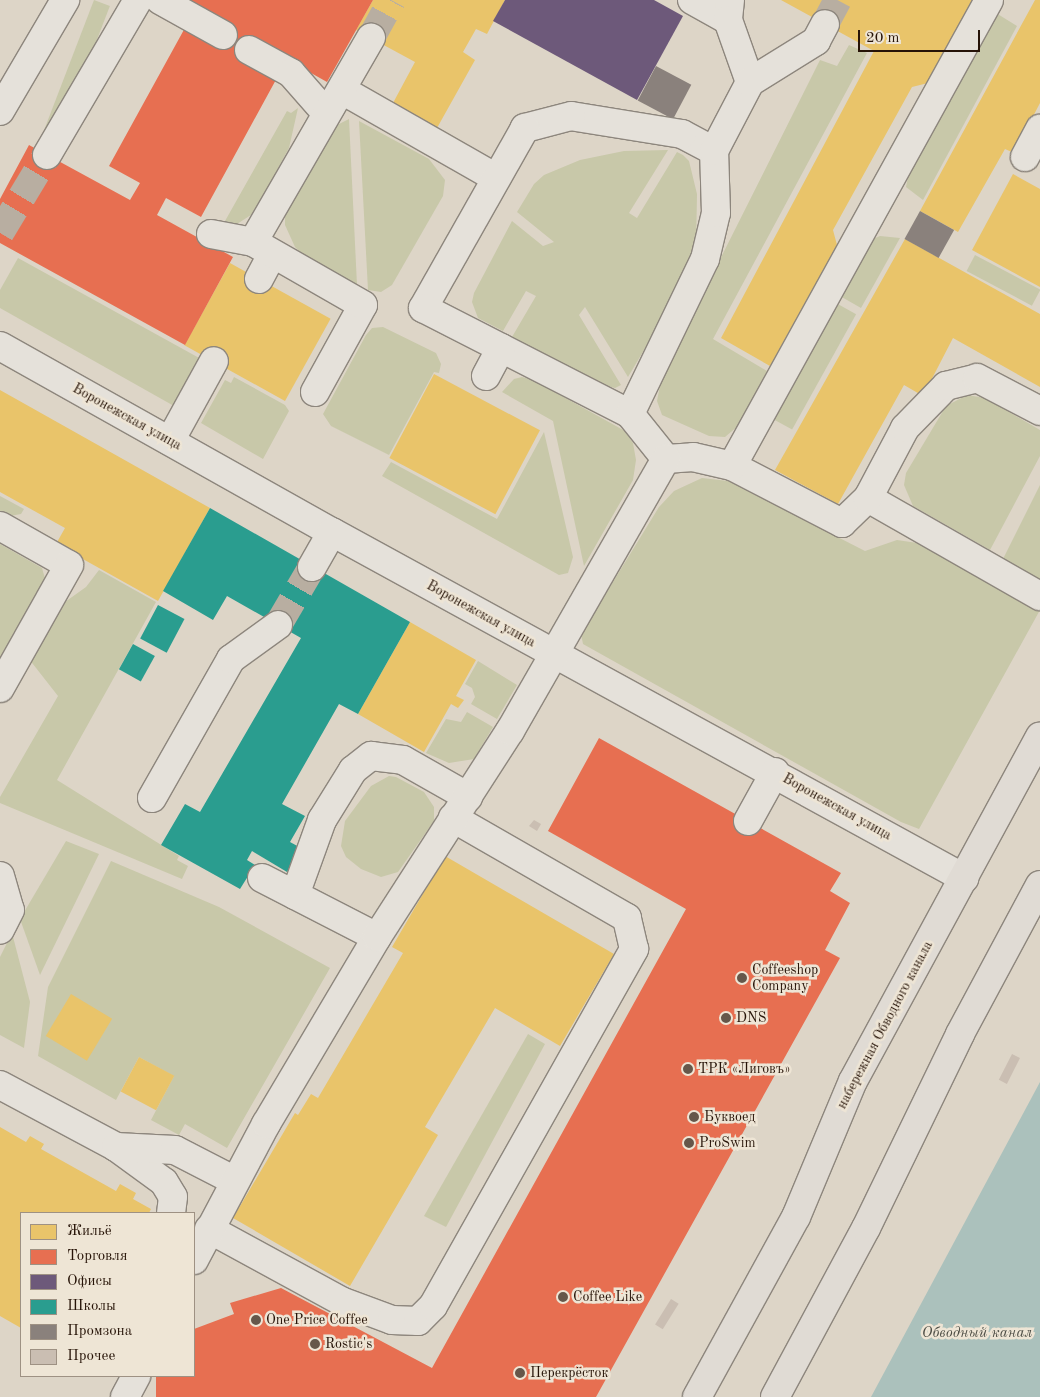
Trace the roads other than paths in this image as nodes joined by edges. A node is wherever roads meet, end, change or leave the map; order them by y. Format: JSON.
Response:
{"nodes":[{"id":1,"x":65,"y":0,"type":"edge"},
{"id":2,"x":138,"y":0,"type":"edge"},
{"id":3,"x":160,"y":0,"type":"edge"},
{"id":4,"x":692,"y":0,"type":"edge"},
{"id":5,"x":989,"y":0,"type":"edge"},
{"id":6,"x":729,"y":10,"type":"edge"},
{"id":7,"x":825,"y":24,"type":"tunnel mouth"},
{"id":8,"x":223,"y":35,"type":"dead end"},
{"id":9,"x":371,"y":38,"type":"tunnel mouth"},
{"id":10,"x":249,"y":50,"type":"dead end"},
{"id":11,"x":750,"y":82,"type":"junction"},
{"id":12,"x":342,"y":90,"type":"junction"},
{"id":13,"x":0,"y":111,"type":"edge"},
{"id":14,"x":326,"y":113,"type":"junction"},
{"id":15,"x":1040,"y":129,"type":"edge"},
{"id":16,"x":714,"y":152,"type":"junction"},
{"id":17,"x":48,"y":155,"type":"tunnel mouth"},
{"id":18,"x":1025,"y":157,"type":"dead end"},
{"id":19,"x":496,"y":178,"type":"junction"},
{"id":20,"x":211,"y":234,"type":"dead end"},
{"id":21,"x":263,"y":248,"type":"junction"},
{"id":22,"x":259,"y":280,"type":"dead end"},
{"id":23,"x":0,"y":346,"type":"edge"},
{"id":24,"x":501,"y":348,"type":"junction"},
{"id":25,"x":214,"y":361,"type":"dead end"},
{"id":26,"x":486,"y":376,"type":"dead end"},
{"id":27,"x":315,"y":392,"type":"dead end"},
{"id":28,"x":1040,"y":411,"type":"edge"},
{"id":29,"x":630,"y":414,"type":"junction"},
{"id":30,"x":170,"y":441,"type":"junction"},
{"id":31,"x":666,"y":459,"type":"junction"},
{"id":32,"x":732,"y":466,"type":"junction"},
{"id":33,"x":868,"y":498,"type":"junction"},
{"id":34,"x":0,"y":526,"type":"edge"},
{"id":35,"x":332,"y":532,"type":"junction"},
{"id":36,"x":312,"y":567,"type":"tunnel mouth"},
{"id":37,"x":1040,"y":596,"type":"edge"},
{"id":38,"x":278,"y":625,"type":"tunnel mouth"},
{"id":39,"x":555,"y":653,"type":"junction"},
{"id":40,"x":0,"y":688,"type":"edge"},
{"id":41,"x":1040,"y":737,"type":"edge"},
{"id":42,"x":774,"y":772,"type":"junction"},
{"id":43,"x":152,"y":798,"type":"dead end"},
{"id":44,"x":460,"y":808,"type":"junction"},
{"id":45,"x":748,"y":821,"type":"dead end"},
{"id":46,"x":0,"y":876,"type":"edge"},
{"id":47,"x":262,"y":878,"type":"dead end"},
{"id":48,"x":964,"y":878,"type":"junction"},
{"id":49,"x":1040,"y":885,"type":"edge"},
{"id":50,"x":295,"y":895,"type":"junction"},
{"id":51,"x":0,"y":930,"type":"edge"},
{"id":52,"x":377,"y":937,"type":"junction"},
{"id":53,"x":0,"y":1085,"type":"edge"},
{"id":54,"x":116,"y":1147,"type":"junction"},
{"id":55,"x":234,"y":1180,"type":"junction"},
{"id":56,"x":171,"y":1212,"type":"edge"},
{"id":57,"x":210,"y":1229,"type":"junction"},
{"id":58,"x":195,"y":1258,"type":"edge"},
{"id":59,"x":135,"y":1377,"type":"edge"},
{"id":60,"x":125,"y":1397,"type":"edge"},
{"id":61,"x":697,"y":1397,"type":"edge"},
{"id":62,"x":775,"y":1397,"type":"edge"}],
"edges":[{"from":1,"to":13,"type":"street"},
{"from":2,"to":17,"type":"street"},
{"from":3,"to":8,"type":"street"},
{"from":4,"to":6,"type":"street"},
{"from":5,"to":32,"type":"street"},
{"from":6,"to":11,"type":"street"},
{"from":7,"to":11,"type":"street"},
{"from":9,"to":12,"type":"street"},
{"from":10,"to":14,"type":"street"},
{"from":11,"to":16,"type":"street"},
{"from":12,"to":14,"type":"street"},
{"from":12,"to":19,"type":"street"},
{"from":14,"to":21,"type":"street"},
{"from":15,"to":18,"type":"street"},
{"from":16,"to":19,"type":"street"},
{"from":16,"to":29,"type":"street"},
{"from":19,"to":24,"type":"street"},
{"from":20,"to":21,"type":"street"},
{"from":21,"to":22,"type":"street"},
{"from":21,"to":27,"type":"street"},
{"from":23,"to":30,"type":"street","name":"Воронежская улица"},
{"from":24,"to":26,"type":"street"},
{"from":24,"to":29,"type":"street"},
{"from":25,"to":30,"type":"street"},
{"from":28,"to":33,"type":"street"},
{"from":29,"to":31,"type":"street"},
{"from":30,"to":35,"type":"street","name":"Воронежская улица"},
{"from":31,"to":32,"type":"street"},
{"from":31,"to":39,"type":"street"},
{"from":32,"to":33,"type":"street"},
{"from":33,"to":37,"type":"street"},
{"from":34,"to":40,"type":"street"},
{"from":35,"to":36,"type":"street"},
{"from":35,"to":39,"type":"street","name":"Воронежская улица"},
{"from":38,"to":43,"type":"street"},
{"from":39,"to":42,"type":"street","name":"Воронежская улица"},
{"from":39,"to":44,"type":"street"},
{"from":41,"to":48,"type":"main road","name":"набережная Обводного канала"},
{"from":42,"to":45,"type":"street"},
{"from":42,"to":48,"type":"street","name":"Воронежская улица"},
{"from":44,"to":50,"type":"street"},
{"from":44,"to":52,"type":"street"},
{"from":44,"to":57,"type":"street"},
{"from":46,"to":51,"type":"street"},
{"from":47,"to":50,"type":"street"},
{"from":48,"to":61,"type":"main road","name":"набережная Обводного канала"},
{"from":49,"to":62,"type":"main road"},
{"from":50,"to":52,"type":"street"},
{"from":52,"to":55,"type":"street"},
{"from":53,"to":54,"type":"street"},
{"from":54,"to":55,"type":"street"},
{"from":54,"to":56,"type":"street"},
{"from":55,"to":57,"type":"street"},
{"from":57,"to":58,"type":"street"},
{"from":59,"to":60,"type":"street"}]}
